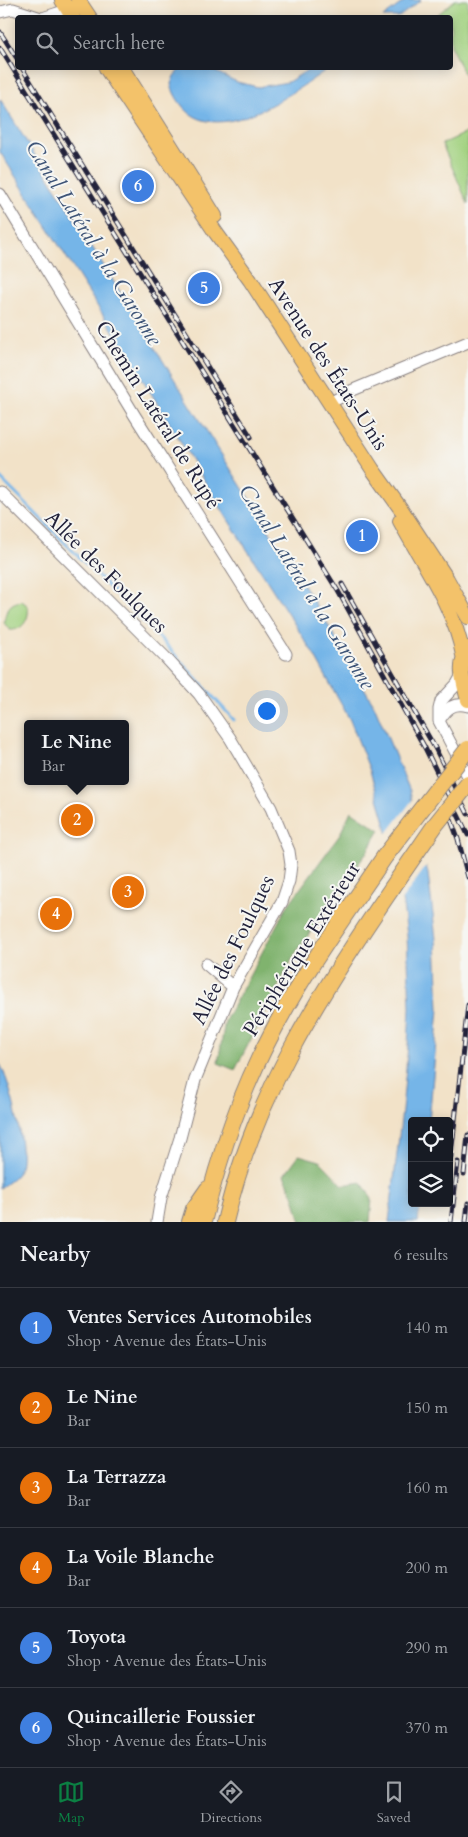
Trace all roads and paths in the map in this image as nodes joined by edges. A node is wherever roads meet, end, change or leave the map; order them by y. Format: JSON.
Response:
{"nodes":[{"id":1,"x":79,"y":11,"type":"edge"},
{"id":2,"x":0,"y":12,"type":"edge"},
{"id":3,"x":32,"y":15,"type":"edge"},
{"id":4,"x":55,"y":15,"type":"edge"},
{"id":5,"x":107,"y":70,"type":"edge"},
{"id":6,"x":123,"y":70,"type":"edge"},
{"id":7,"x":0,"y":194,"type":"edge"},
{"id":8,"x":250,"y":280,"type":"junction"},
{"id":9,"x":468,"y":342,"type":"edge"},
{"id":10,"x":330,"y":403,"type":"junction"},
{"id":11,"x":373,"y":470,"type":"junction"},
{"id":12,"x":0,"y":492,"type":"edge"},
{"id":13,"x":468,"y":617,"type":"edge"},
{"id":14,"x":466,"y":651,"type":"edge"},
{"id":15,"x":286,"y":654,"type":"dead end"},
{"id":16,"x":462,"y":675,"type":"junction"},
{"id":17,"x":468,"y":700,"type":"edge"},
{"id":18,"x":468,"y":706,"type":"edge"},
{"id":19,"x":440,"y":720,"type":"junction"},
{"id":20,"x":468,"y":749,"type":"edge"},
{"id":21,"x":468,"y":776,"type":"edge"},
{"id":22,"x":468,"y":784,"type":"edge"},
{"id":23,"x":206,"y":964,"type":"dead end"},
{"id":24,"x":233,"y":987,"type":"junction"},
{"id":25,"x":246,"y":1150,"type":"junction"},
{"id":26,"x":213,"y":1184,"type":"junction"},
{"id":27,"x":157,"y":1222,"type":"edge"},
{"id":28,"x":190,"y":1222,"type":"edge"},
{"id":29,"x":203,"y":1222,"type":"edge"},
{"id":30,"x":225,"y":1222,"type":"edge"},
{"id":31,"x":234,"y":1222,"type":"edge"}],
"edges":[{"from":1,"to":4,"type":"street"},
{"from":2,"to":3,"type":"street"},
{"from":5,"to":8,"type":"main road","name":"Avenue des États-Unis"},
{"from":6,"to":8,"type":"main road","name":"Avenue des États-Unis"},
{"from":7,"to":15,"type":"street","name":"Chemin Latéral de Rupé"},
{"from":8,"to":10,"type":"main road","name":"Avenue des États-Unis"},
{"from":9,"to":10,"type":"street"},
{"from":10,"to":11,"type":"main road","name":"Avenue des États-Unis"},
{"from":11,"to":13,"type":"main road","name":"Avenue des États-Unis"},
{"from":11,"to":14,"type":"main road","name":"Avenue des États-Unis"},
{"from":12,"to":24,"type":"street","name":"Allée des Foulques"},
{"from":14,"to":16,"type":"main road","name":"Avenue des États-Unis"},
{"from":16,"to":17,"type":"main road","name":"Avenue des États-Unis"},
{"from":16,"to":19,"type":"street"},
{"from":18,"to":19,"type":"street"},
{"from":19,"to":21,"type":"street"},
{"from":20,"to":26,"type":"highway","name":"Périphérique Extérieur","bridge":true},
{"from":22,"to":25,"type":"highway","bridge":true},
{"from":23,"to":24,"type":"street"},
{"from":24,"to":27,"type":"street","name":"Allée des Foulques"},
{"from":25,"to":30,"type":"highway"},
{"from":25,"to":31,"type":"highway"},
{"from":26,"to":28,"type":"highway"},
{"from":26,"to":29,"type":"highway","name":"Périphérique Extérieur"}]}
